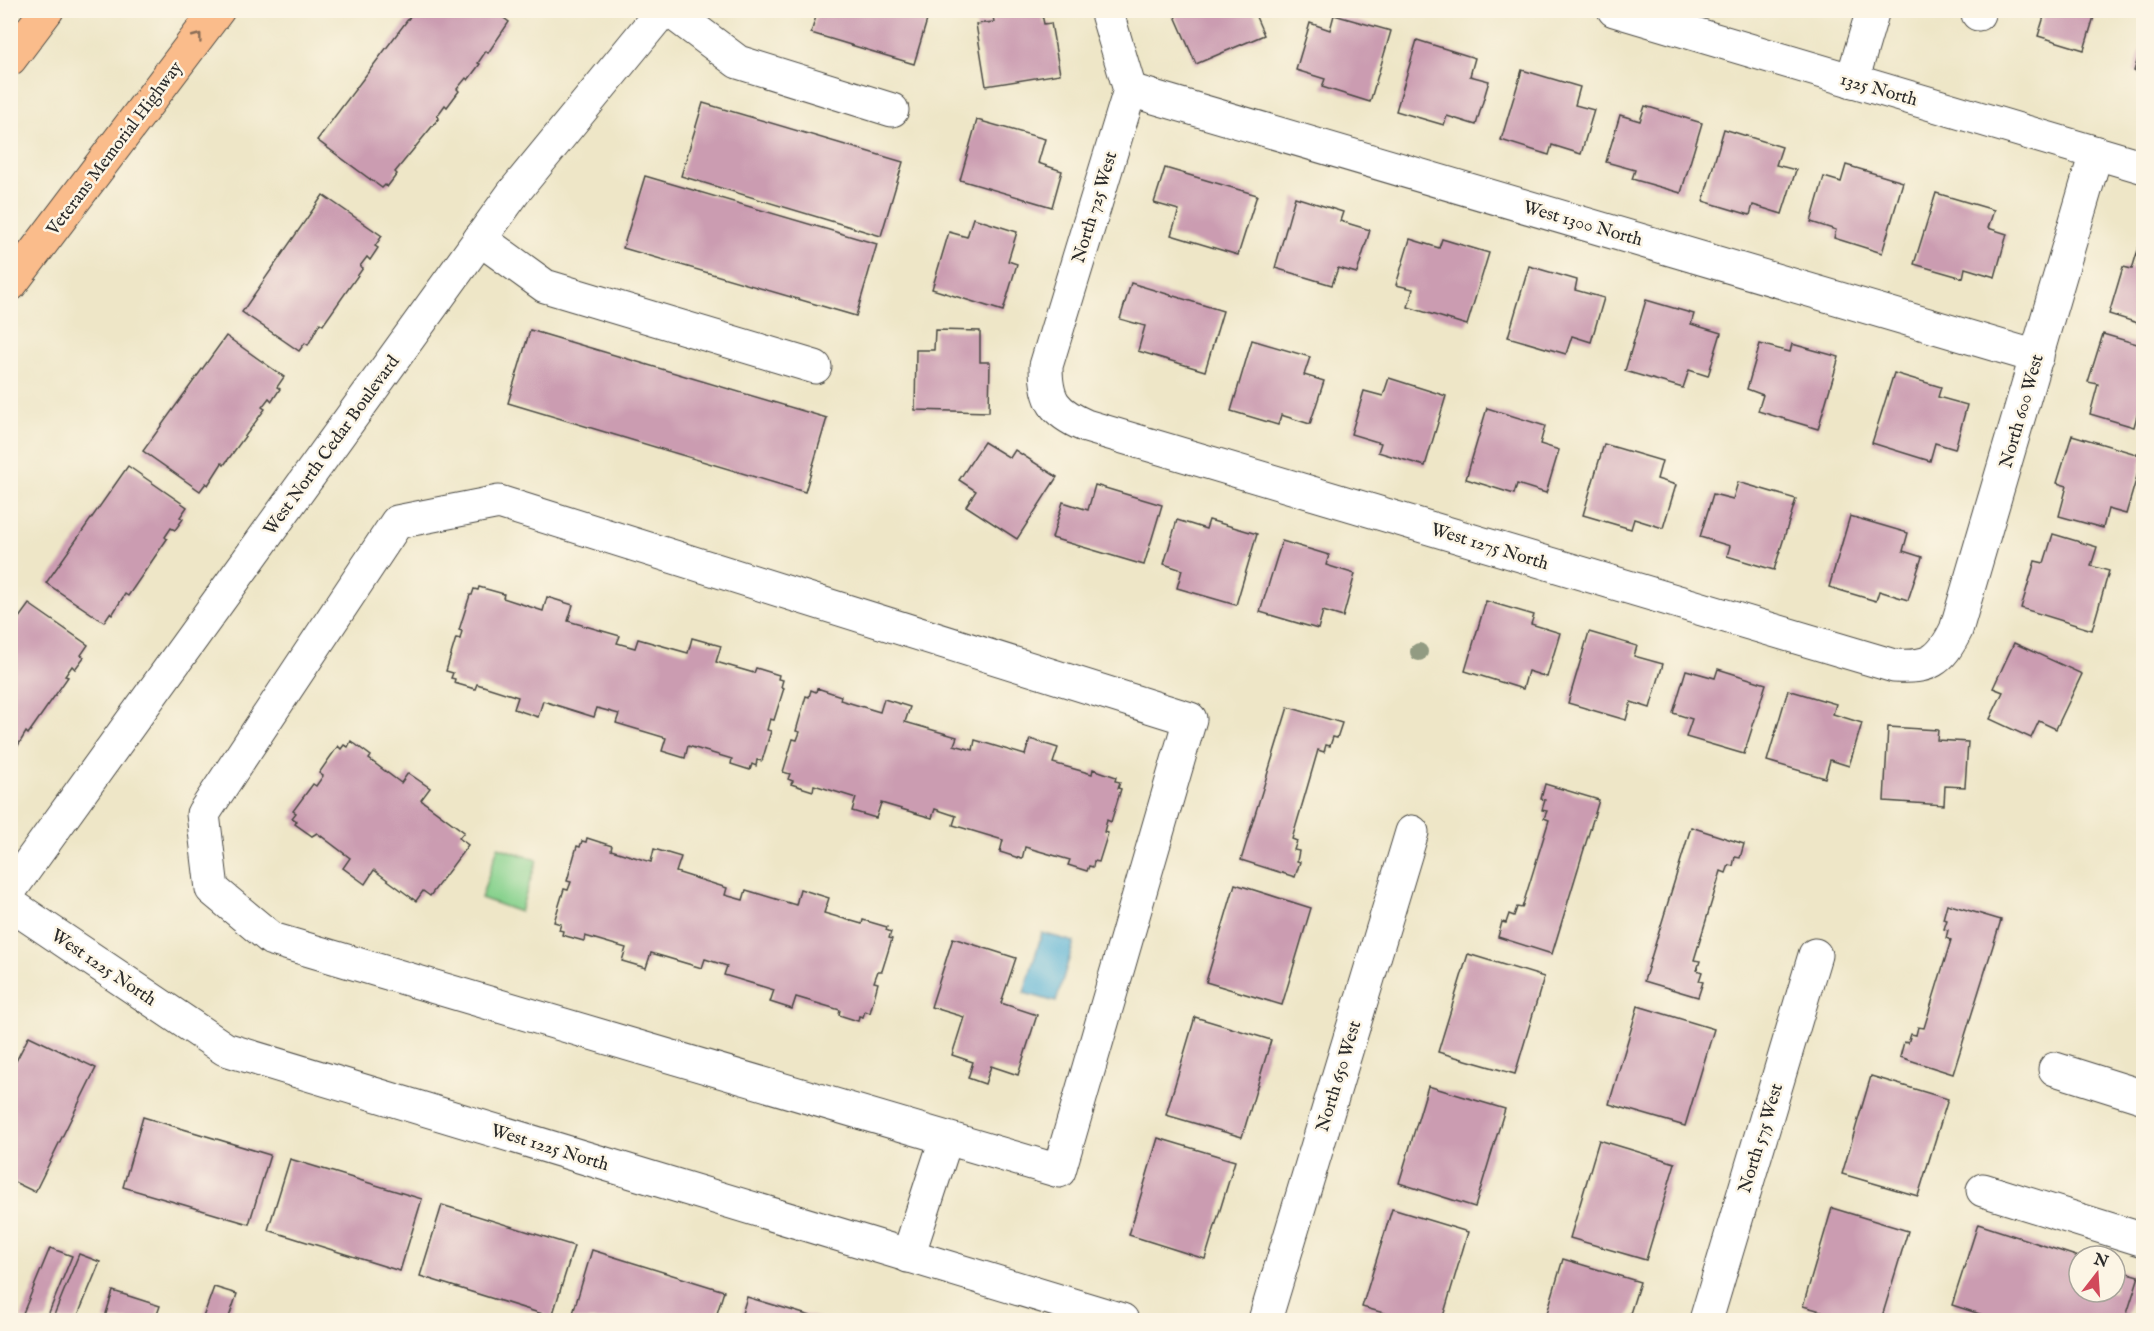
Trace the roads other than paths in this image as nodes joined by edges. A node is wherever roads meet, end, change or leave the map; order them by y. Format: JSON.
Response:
{"nodes":[{"id":1,"x":47,"y":10,"type":"edge"},
{"id":2,"x":218,"y":10,"type":"edge"},
{"id":3,"x":663,"y":10,"type":"edge"},
{"id":4,"x":669,"y":10,"type":"edge"},
{"id":5,"x":1106,"y":10,"type":"edge"},
{"id":6,"x":1614,"y":10,"type":"edge"},
{"id":7,"x":1873,"y":10,"type":"edge"},
{"id":8,"x":10,"y":59,"type":"edge"},
{"id":9,"x":1852,"y":81,"type":"junction"},
{"id":10,"x":1130,"y":90,"type":"junction"},
{"id":11,"x":892,"y":110,"type":"dead end"},
{"id":12,"x":2096,"y":153,"type":"junction"},
{"id":13,"x":2144,"y":167,"type":"edge"},
{"id":14,"x":480,"y":239,"type":"junction"},
{"id":15,"x":10,"y":285,"type":"edge"},
{"id":16,"x":2037,"y":357,"type":"junction"},
{"id":17,"x":815,"y":367,"type":"dead end"},
{"id":18,"x":1053,"y":404,"type":"joint"},
{"id":19,"x":1934,"y":662,"type":"joint"},
{"id":20,"x":1412,"y":832,"type":"dead end"},
{"id":21,"x":10,"y":890,"type":"edge"},
{"id":22,"x":10,"y":904,"type":"edge"},
{"id":23,"x":1815,"y":955,"type":"dead end"},
{"id":24,"x":2055,"y":1069,"type":"dead end"},
{"id":25,"x":2144,"y":1097,"type":"edge"},
{"id":26,"x":946,"y":1139,"type":"junction"},
{"id":27,"x":1983,"y":1191,"type":"dead end"},
{"id":28,"x":2144,"y":1240,"type":"edge"},
{"id":29,"x":908,"y":1256,"type":"junction"},
{"id":30,"x":1122,"y":1320,"type":"edge"},
{"id":31,"x":1265,"y":1320,"type":"edge"},
{"id":32,"x":1706,"y":1320,"type":"edge"}],
"edges":[{"from":1,"to":8,"type":"highway"},
{"from":15,"to":2,"type":"highway","name":"Veterans Memorial Highway","one_way":true},
{"from":3,"to":14,"type":"street","name":"West North Cedar Boulevard"},
{"from":4,"to":11,"type":"street"},
{"from":5,"to":10,"type":"street"},
{"from":6,"to":9,"type":"street","name":"1325 North"},
{"from":7,"to":9,"type":"street"},
{"from":9,"to":12,"type":"street","name":"1325 North"},
{"from":10,"to":16,"type":"street","name":"West 1300 North"},
{"from":10,"to":18,"type":"street","name":"North 725 West"},
{"from":12,"to":13,"type":"street","name":"1325 North"},
{"from":12,"to":16,"type":"street","name":"North 600 West"},
{"from":14,"to":17,"type":"street"},
{"from":14,"to":21,"type":"street","name":"West North Cedar Boulevard"},
{"from":16,"to":19,"type":"street","name":"North 600 West"},
{"from":18,"to":19,"type":"street","name":"West 1275 North"},
{"from":20,"to":31,"type":"street","name":"North 650 West"},
{"from":22,"to":29,"type":"street","name":"West 1225 North"},
{"from":23,"to":32,"type":"street","name":"North 575 West"},
{"from":24,"to":25,"type":"street"},
{"from":26,"to":26,"type":"street"},
{"from":26,"to":29,"type":"street"},
{"from":27,"to":28,"type":"street"},
{"from":29,"to":30,"type":"street","name":"West 1225 North"}]}
